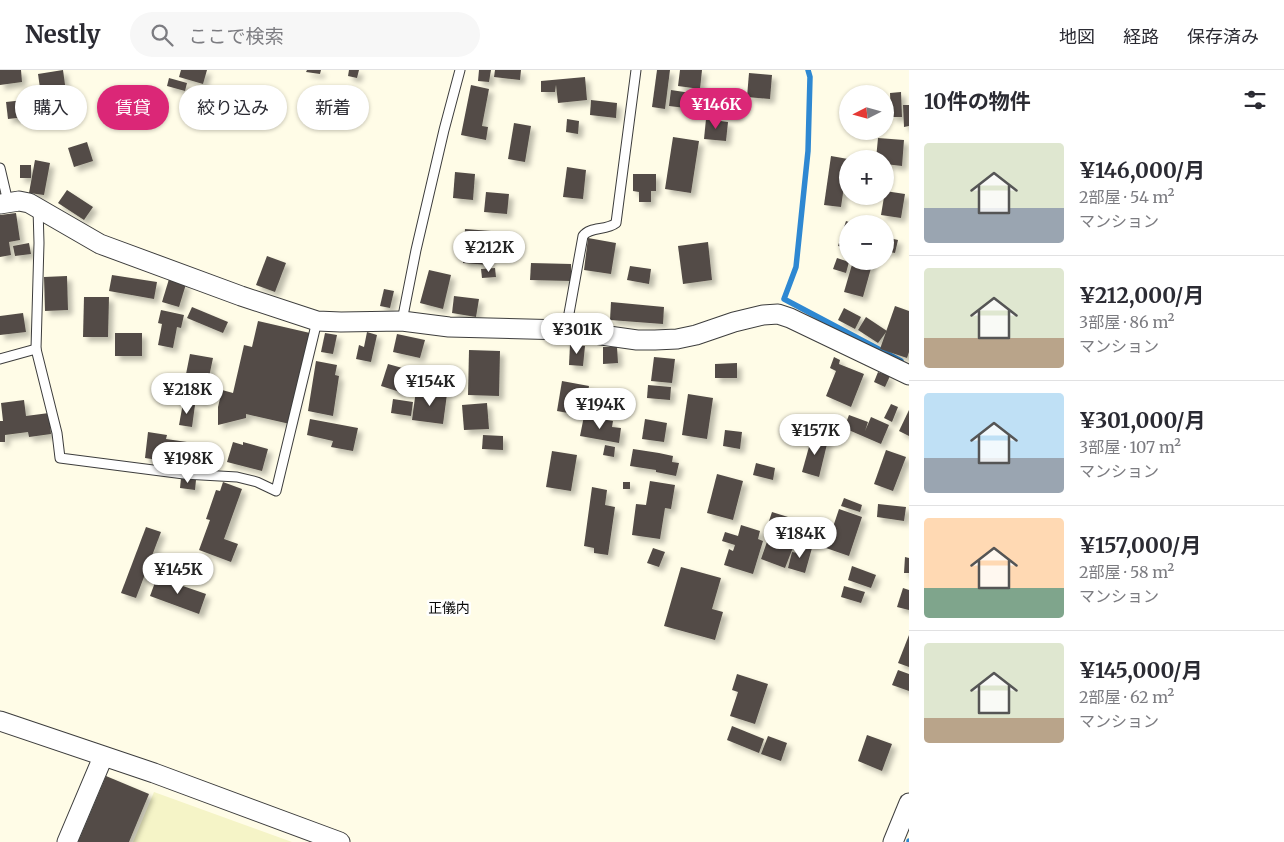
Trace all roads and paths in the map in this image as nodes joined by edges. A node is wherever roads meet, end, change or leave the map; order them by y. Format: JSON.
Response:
{"nodes":[{"id":1,"x":460,"y":70,"type":"edge"},
{"id":2,"x":636,"y":70,"type":"edge"},
{"id":3,"x":0,"y":168,"type":"edge"},
{"id":4,"x":4,"y":203,"type":"edge"},
{"id":5,"x":38,"y":208,"type":"junction"},
{"id":6,"x":317,"y":321,"type":"junction"},
{"id":7,"x":402,"y":321,"type":"junction"},
{"id":8,"x":566,"y":330,"type":"junction"},
{"id":9,"x":36,"y":349,"type":"junction"},
{"id":10,"x":0,"y":359,"type":"edge"},
{"id":11,"x":909,"y":376,"type":"edge"},
{"id":12,"x":0,"y":721,"type":"edge"},
{"id":13,"x":103,"y":757,"type":"junction"},
{"id":14,"x":909,"y":803,"type":"edge"},
{"id":15,"x":67,"y":842,"type":"edge"},
{"id":16,"x":340,"y":842,"type":"edge"},
{"id":17,"x":893,"y":842,"type":"edge"}],
"edges":[{"from":1,"to":7,"type":"lane"},
{"from":2,"to":8,"type":"lane"},
{"from":3,"to":4,"type":"lane"},
{"from":4,"to":5,"type":"street"},
{"from":5,"to":6,"type":"street"},
{"from":5,"to":9,"type":"lane"},
{"from":6,"to":7,"type":"street"},
{"from":6,"to":9,"type":"lane"},
{"from":7,"to":8,"type":"street"},
{"from":8,"to":11,"type":"street"},
{"from":9,"to":10,"type":"lane"},
{"from":12,"to":13,"type":"street"},
{"from":13,"to":15,"type":"street"},
{"from":13,"to":16,"type":"street"},
{"from":14,"to":17,"type":"street"}]}
